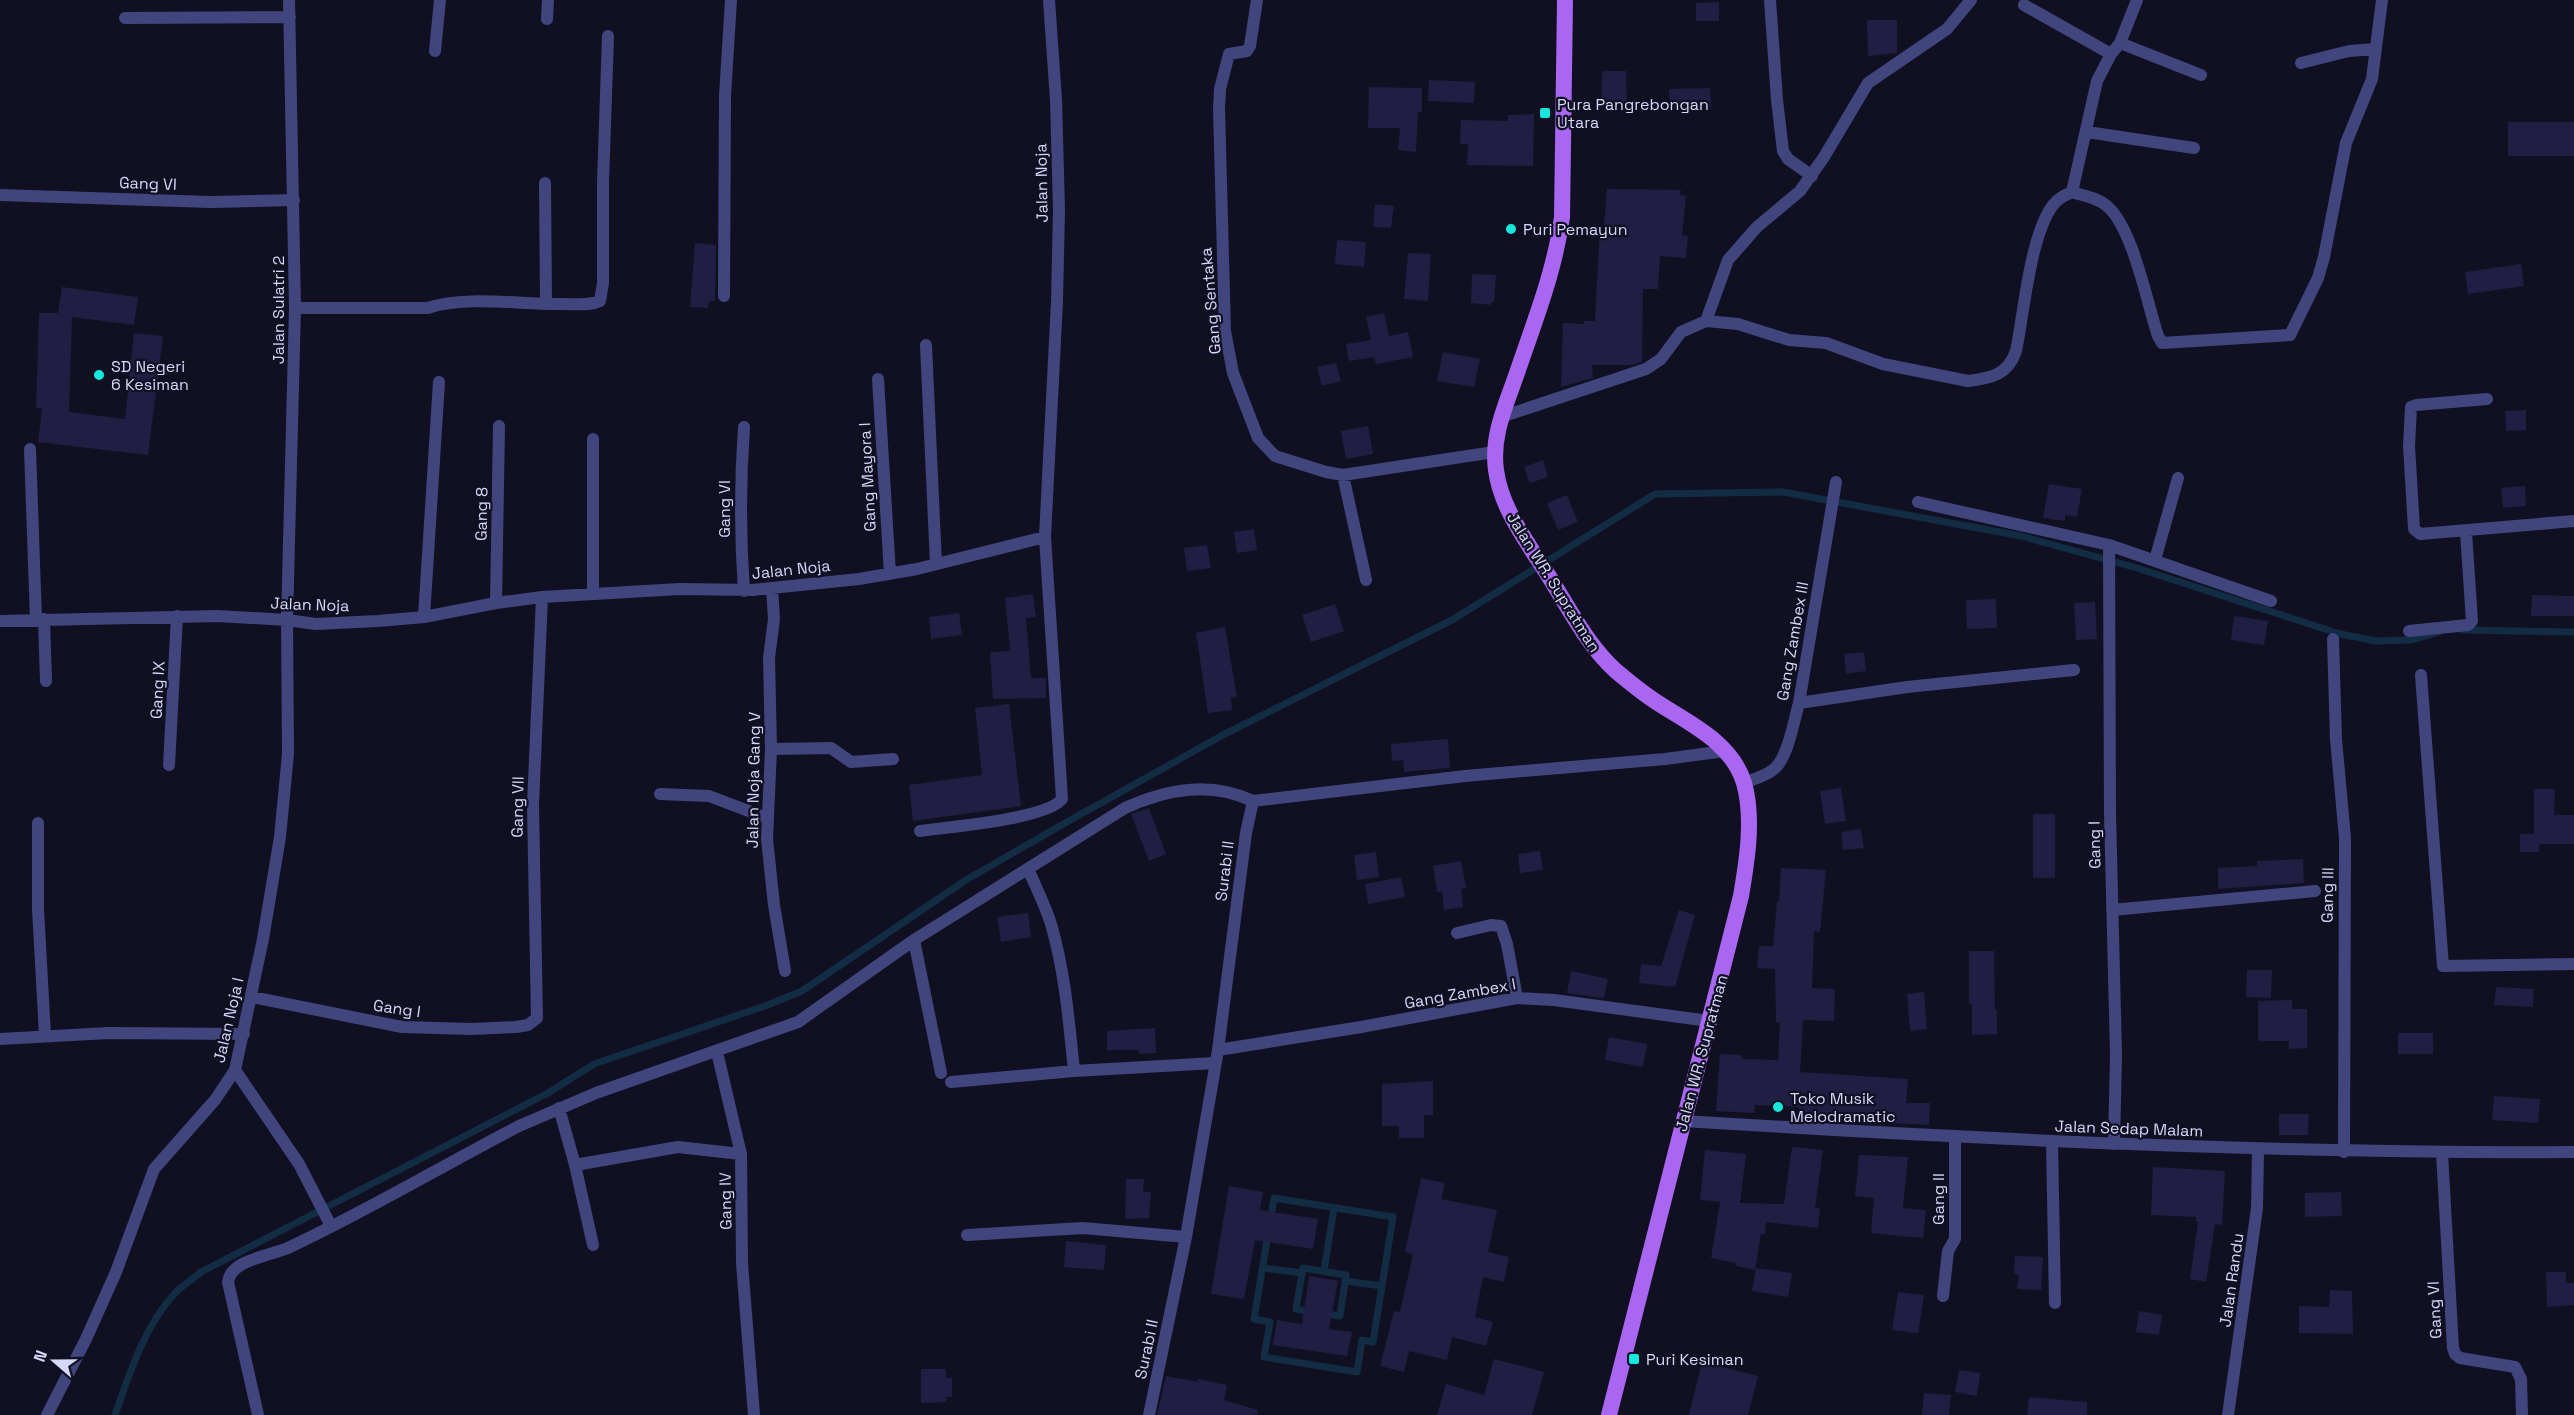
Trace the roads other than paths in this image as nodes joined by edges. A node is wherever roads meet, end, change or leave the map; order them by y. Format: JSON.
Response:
{"nodes":[{"id":1,"x":289,"y":0,"type":"edge"},
{"id":2,"x":440,"y":0,"type":"edge"},
{"id":3,"x":548,"y":0,"type":"edge"},
{"id":4,"x":731,"y":0,"type":"edge"},
{"id":5,"x":1049,"y":0,"type":"edge"},
{"id":6,"x":1257,"y":0,"type":"edge"},
{"id":7,"x":1565,"y":0,"type":"edge"},
{"id":8,"x":1770,"y":0,"type":"edge"},
{"id":9,"x":1971,"y":0,"type":"edge"},
{"id":10,"x":2138,"y":0,"type":"edge"},
{"id":11,"x":2382,"y":0,"type":"edge"},
{"id":12,"x":2024,"y":5,"type":"dead end"},
{"id":13,"x":290,"y":17,"type":"junction"},
{"id":14,"x":124,"y":18,"type":"dead end"},
{"id":15,"x":548,"y":19,"type":"dead end"},
{"id":16,"x":608,"y":36,"type":"dead end"},
{"id":17,"x":2120,"y":43,"type":"junction"},
{"id":18,"x":2375,"y":49,"type":"junction"},
{"id":19,"x":435,"y":51,"type":"dead end"},
{"id":20,"x":2111,"y":54,"type":"junction"},
{"id":21,"x":2301,"y":63,"type":"dead end"},
{"id":22,"x":2201,"y":75,"type":"dead end"},
{"id":23,"x":2087,"y":132,"type":"junction"},
{"id":24,"x":2194,"y":148,"type":"dead end"},
{"id":25,"x":1812,"y":176,"type":"junction"},
{"id":26,"x":545,"y":183,"type":"dead end"},
{"id":27,"x":2072,"y":192,"type":"junction"},
{"id":28,"x":0,"y":195,"type":"edge"},
{"id":29,"x":294,"y":200,"type":"junction"},
{"id":30,"x":724,"y":296,"type":"dead end"},
{"id":31,"x":546,"y":304,"type":"junction"},
{"id":32,"x":295,"y":308,"type":"junction"},
{"id":33,"x":1706,"y":321,"type":"junction"},
{"id":34,"x":926,"y":345,"type":"dead end"},
{"id":35,"x":878,"y":378,"type":"dead end"},
{"id":36,"x":439,"y":382,"type":"dead end"},
{"id":37,"x":2487,"y":399,"type":"dead end"},
{"id":38,"x":1501,"y":417,"type":"junction"},
{"id":39,"x":499,"y":426,"type":"dead end"},
{"id":40,"x":744,"y":427,"type":"dead end"},
{"id":41,"x":593,"y":439,"type":"dead end"},
{"id":42,"x":30,"y":449,"type":"dead end"},
{"id":43,"x":1494,"y":452,"type":"junction"},
{"id":44,"x":1342,"y":475,"type":"junction"},
{"id":45,"x":2178,"y":478,"type":"dead end"},
{"id":46,"x":1835,"y":485,"type":"dead end"},
{"id":47,"x":1918,"y":502,"type":"dead end"},
{"id":48,"x":2574,"y":521,"type":"edge"},
{"id":49,"x":2466,"y":532,"type":"junction"},
{"id":50,"x":1045,"y":537,"type":"junction"},
{"id":51,"x":2109,"y":547,"type":"junction"},
{"id":52,"x":2155,"y":560,"type":"junction"},
{"id":53,"x":936,"y":564,"type":"junction"},
{"id":54,"x":890,"y":574,"type":"junction"},
{"id":55,"x":1366,"y":580,"type":"dead end"},
{"id":56,"x":772,"y":588,"type":"junction"},
{"id":57,"x":744,"y":591,"type":"junction"},
{"id":58,"x":593,"y":593,"type":"junction"},
{"id":59,"x":542,"y":597,"type":"junction"},
{"id":60,"x":2271,"y":601,"type":"dead end"},
{"id":61,"x":495,"y":603,"type":"junction"},
{"id":62,"x":177,"y":616,"type":"junction"},
{"id":63,"x":424,"y":617,"type":"junction"},
{"id":64,"x":40,"y":619,"type":"junction"},
{"id":65,"x":288,"y":620,"type":"junction"},
{"id":66,"x":0,"y":621,"type":"edge"},
{"id":67,"x":2409,"y":631,"type":"dead end"},
{"id":68,"x":2333,"y":639,"type":"dead end"},
{"id":69,"x":2074,"y":670,"type":"dead end"},
{"id":70,"x":2421,"y":675,"type":"dead end"},
{"id":71,"x":46,"y":681,"type":"dead end"},
{"id":72,"x":1799,"y":703,"type":"junction"},
{"id":73,"x":771,"y":749,"type":"junction"},
{"id":74,"x":1725,"y":751,"type":"junction"},
{"id":75,"x":893,"y":759,"type":"dead end"},
{"id":76,"x":170,"y":765,"type":"dead end"},
{"id":77,"x":1744,"y":783,"type":"junction"},
{"id":78,"x":660,"y":794,"type":"dead end"},
{"id":79,"x":1253,"y":801,"type":"junction"},
{"id":80,"x":767,"y":818,"type":"junction"},
{"id":81,"x":38,"y":823,"type":"dead end"},
{"id":82,"x":920,"y":831,"type":"dead end"},
{"id":83,"x":1028,"y":868,"type":"junction"},
{"id":84,"x":2315,"y":891,"type":"dead end"},
{"id":85,"x":2112,"y":910,"type":"junction"},
{"id":86,"x":1457,"y":933,"type":"dead end"},
{"id":87,"x":914,"y":940,"type":"junction"},
{"id":88,"x":2574,"y":963,"type":"edge"},
{"id":89,"x":785,"y":971,"type":"dead end"},
{"id":90,"x":252,"y":997,"type":"junction"},
{"id":91,"x":1517,"y":998,"type":"junction"},
{"id":92,"x":537,"y":1018,"type":"joint"},
{"id":93,"x":1709,"y":1021,"type":"junction"},
{"id":94,"x":244,"y":1034,"type":"junction"},
{"id":95,"x":45,"y":1035,"type":"junction"},
{"id":96,"x":0,"y":1039,"type":"edge"},
{"id":97,"x":1218,"y":1050,"type":"junction"},
{"id":98,"x":717,"y":1052,"type":"junction"},
{"id":99,"x":1215,"y":1063,"type":"junction"},
{"id":100,"x":235,"y":1070,"type":"junction"},
{"id":101,"x":1074,"y":1071,"type":"junction"},
{"id":102,"x":941,"y":1073,"type":"dead end"},
{"id":103,"x":951,"y":1082,"type":"dead end"},
{"id":104,"x":559,"y":1108,"type":"junction"},
{"id":105,"x":1683,"y":1121,"type":"junction"},
{"id":106,"x":1954,"y":1136,"type":"junction"},
{"id":107,"x":2052,"y":1141,"type":"junction"},
{"id":108,"x":2114,"y":1144,"type":"junction"},
{"id":109,"x":2258,"y":1149,"type":"junction"},
{"id":110,"x":2344,"y":1152,"type":"junction"},
{"id":111,"x":2574,"y":1152,"type":"edge"},
{"id":112,"x":2442,"y":1153,"type":"junction"},
{"id":113,"x":741,"y":1154,"type":"junction"},
{"id":114,"x":575,"y":1165,"type":"junction"},
{"id":115,"x":329,"y":1222,"type":"junction"},
{"id":116,"x":967,"y":1235,"type":"dead end"},
{"id":117,"x":1186,"y":1237,"type":"junction"},
{"id":118,"x":593,"y":1245,"type":"dead end"},
{"id":119,"x":1943,"y":1296,"type":"dead end"},
{"id":120,"x":2055,"y":1303,"type":"dead end"},
{"id":121,"x":46,"y":1415,"type":"edge"},
{"id":122,"x":258,"y":1415,"type":"edge"},
{"id":123,"x":754,"y":1415,"type":"edge"},
{"id":124,"x":1149,"y":1415,"type":"edge"},
{"id":125,"x":1609,"y":1415,"type":"edge"},
{"id":126,"x":2228,"y":1415,"type":"edge"},
{"id":127,"x":2522,"y":1415,"type":"edge"}],
"edges":[{"from":1,"to":13,"type":"street","name":"Jalan Sulatri 2"},
{"from":2,"to":19,"type":"street"},
{"from":3,"to":15,"type":"street"},
{"from":4,"to":30,"type":"street"},
{"from":5,"to":50,"type":"street","name":"Jalan Noja"},
{"from":6,"to":44,"type":"street","name":"Gang Sentaka"},
{"from":7,"to":38,"type":"main road","name":"Jalan WR. Supratman"},
{"from":8,"to":25,"type":"street"},
{"from":9,"to":25,"type":"street"},
{"from":10,"to":17,"type":"street"},
{"from":11,"to":18,"type":"street"},
{"from":12,"to":20,"type":"street"},
{"from":13,"to":14,"type":"street"},
{"from":13,"to":29,"type":"street","name":"Jalan Sulatri 2"},
{"from":16,"to":31,"type":"street"},
{"from":17,"to":20,"type":"street"},
{"from":17,"to":22,"type":"street"},
{"from":18,"to":21,"type":"street"},
{"from":18,"to":27,"type":"street"},
{"from":20,"to":23,"type":"street"},
{"from":23,"to":24,"type":"street"},
{"from":23,"to":27,"type":"street"},
{"from":25,"to":33,"type":"street"},
{"from":26,"to":31,"type":"street"},
{"from":27,"to":33,"type":"street"},
{"from":28,"to":29,"type":"street","name":"Gang VI"},
{"from":29,"to":32,"type":"street","name":"Jalan Sulatri 2"},
{"from":31,"to":32,"type":"street"},
{"from":32,"to":65,"type":"street","name":"Jalan Sulatri 2"},
{"from":33,"to":38,"type":"street"},
{"from":34,"to":53,"type":"street"},
{"from":35,"to":54,"type":"street","name":"Gang Mayora I"},
{"from":36,"to":63,"type":"street"},
{"from":37,"to":49,"type":"street"},
{"from":38,"to":43,"type":"main road","name":"Jalan WR. Supratman"},
{"from":39,"to":61,"type":"street","name":"Gang 8"},
{"from":40,"to":57,"type":"street","name":"Gang VI"},
{"from":41,"to":58,"type":"street"},
{"from":42,"to":64,"type":"street"},
{"from":43,"to":44,"type":"street","name":"Gang Sentaka"},
{"from":43,"to":74,"type":"main road","name":"Jalan WR. Supratman"},
{"from":44,"to":55,"type":"street"},
{"from":45,"to":52,"type":"street"},
{"from":46,"to":72,"type":"street","name":"Gang Zambex III"},
{"from":47,"to":51,"type":"street"},
{"from":48,"to":49,"type":"street"},
{"from":49,"to":67,"type":"street"},
{"from":50,"to":53,"type":"street","name":"Jalan Noja"},
{"from":50,"to":82,"type":"street"},
{"from":51,"to":52,"type":"street"},
{"from":51,"to":85,"type":"street","name":"Gang I"},
{"from":52,"to":60,"type":"street"},
{"from":53,"to":54,"type":"street","name":"Jalan Noja"},
{"from":54,"to":56,"type":"street","name":"Jalan Noja"},
{"from":56,"to":57,"type":"street","name":"Jalan Noja"},
{"from":56,"to":73,"type":"street","name":"Jalan Noja Gang V"},
{"from":57,"to":58,"type":"street","name":"Jalan Noja"},
{"from":58,"to":59,"type":"street","name":"Jalan Noja"},
{"from":59,"to":61,"type":"street","name":"Jalan Noja"},
{"from":59,"to":92,"type":"street","name":"Gang VII"},
{"from":61,"to":63,"type":"street","name":"Jalan Noja"},
{"from":62,"to":64,"type":"street","name":"Jalan Noja"},
{"from":62,"to":65,"type":"street","name":"Jalan Noja"},
{"from":62,"to":76,"type":"street","name":"Gang IX"},
{"from":63,"to":65,"type":"street","name":"Jalan Noja"},
{"from":64,"to":66,"type":"street","name":"Jalan Noja"},
{"from":64,"to":71,"type":"street"},
{"from":65,"to":90,"type":"street","name":"Jalan Noja I"},
{"from":68,"to":110,"type":"street","name":"Gang III"},
{"from":69,"to":72,"type":"street"},
{"from":70,"to":88,"type":"street"},
{"from":72,"to":77,"type":"street","name":"Gang Zambex III"},
{"from":73,"to":75,"type":"street"},
{"from":73,"to":80,"type":"street","name":"Jalan Noja Gang V"},
{"from":74,"to":77,"type":"main road","name":"Jalan WR. Supratman"},
{"from":74,"to":79,"type":"street"},
{"from":77,"to":93,"type":"main road","name":"Jalan WR. Supratman"},
{"from":78,"to":80,"type":"street"},
{"from":79,"to":83,"type":"street"},
{"from":79,"to":97,"type":"street","name":"Surabi II"},
{"from":80,"to":89,"type":"street","name":"Jalan Noja Gang V"},
{"from":81,"to":95,"type":"street"},
{"from":83,"to":87,"type":"street"},
{"from":83,"to":101,"type":"street"},
{"from":84,"to":85,"type":"street"},
{"from":85,"to":108,"type":"street","name":"Gang I"},
{"from":86,"to":91,"type":"street"},
{"from":87,"to":98,"type":"street"},
{"from":87,"to":102,"type":"street"},
{"from":90,"to":92,"type":"street","name":"Gang I"},
{"from":90,"to":94,"type":"street","name":"Jalan Noja I"},
{"from":91,"to":93,"type":"street","name":"Gang Zambex I"},
{"from":91,"to":97,"type":"street","name":"Gang Zambex I"},
{"from":93,"to":105,"type":"main road","name":"Jalan WR. Supratman"},
{"from":94,"to":95,"type":"street"},
{"from":94,"to":100,"type":"street","name":"Jalan Noja I"},
{"from":95,"to":96,"type":"street"},
{"from":97,"to":99,"type":"street","name":"Surabi II"},
{"from":98,"to":104,"type":"street"},
{"from":98,"to":113,"type":"street"},
{"from":99,"to":101,"type":"street"},
{"from":99,"to":117,"type":"street","name":"Surabi II"},
{"from":100,"to":115,"type":"street"},
{"from":100,"to":121,"type":"street","name":"Jalan Noja I"},
{"from":101,"to":103,"type":"street"},
{"from":104,"to":114,"type":"street"},
{"from":104,"to":115,"type":"street"},
{"from":105,"to":106,"type":"street","name":"Jalan Sedap Malam"},
{"from":105,"to":125,"type":"main road","name":"Jalan WR. Supratman"},
{"from":106,"to":107,"type":"street","name":"Jalan Sedap Malam"},
{"from":106,"to":119,"type":"street","name":"Gang II"},
{"from":107,"to":108,"type":"street","name":"Jalan Sedap Malam"},
{"from":107,"to":120,"type":"street"},
{"from":108,"to":109,"type":"street","name":"Jalan Sedap Malam"},
{"from":109,"to":110,"type":"street","name":"Jalan Sedap Malam"},
{"from":109,"to":126,"type":"street","name":"Jalan Randu"},
{"from":110,"to":112,"type":"street","name":"Jalan Sedap Malam"},
{"from":111,"to":112,"type":"street","name":"Jalan Sedap Malam"},
{"from":112,"to":127,"type":"street","name":"Gang VI"},
{"from":113,"to":114,"type":"street","name":"Gang IV"},
{"from":113,"to":123,"type":"street","name":"Gang IV"},
{"from":114,"to":118,"type":"street"},
{"from":115,"to":122,"type":"street"},
{"from":116,"to":117,"type":"street"},
{"from":117,"to":124,"type":"street","name":"Surabi II"}]}
